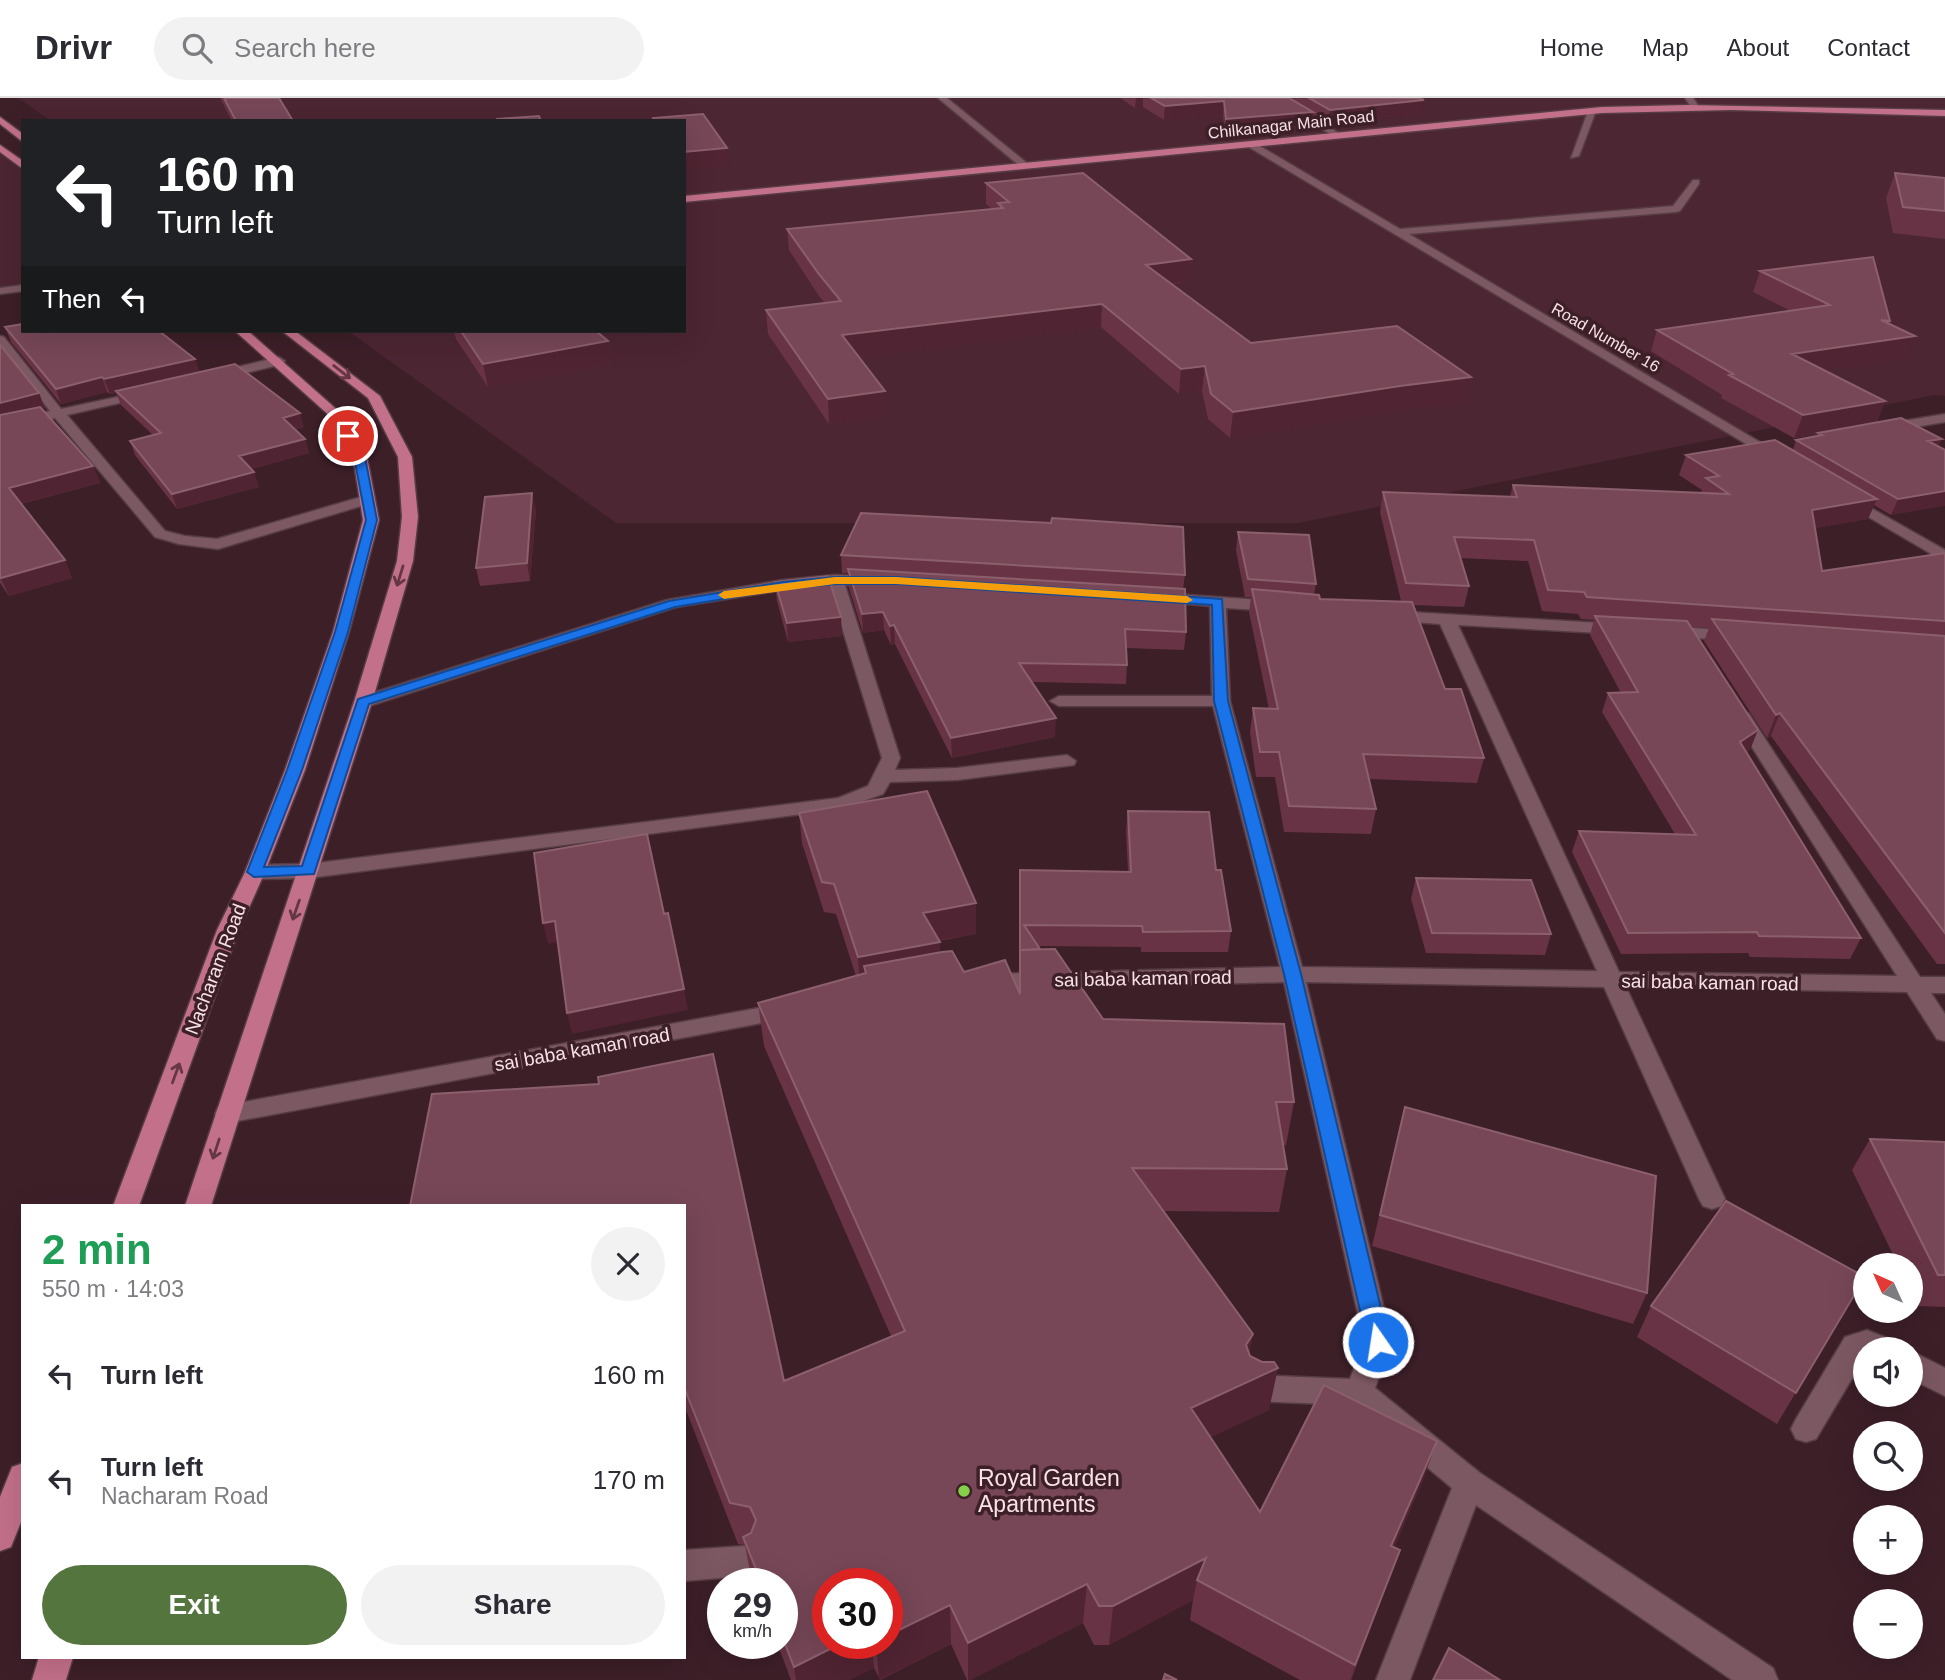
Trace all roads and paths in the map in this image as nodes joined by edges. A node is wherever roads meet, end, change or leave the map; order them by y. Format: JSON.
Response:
{"nodes":[{"id":1,"x":942,"y":98,"type":"edge"},
{"id":2,"x":1275,"y":98,"type":"edge"},
{"id":3,"x":1691,"y":102,"type":"edge"},
{"id":4,"x":1592,"y":111,"type":"junction"},
{"id":5,"x":1945,"y":113,"type":"edge"},
{"id":6,"x":0,"y":120,"type":"edge"},
{"id":7,"x":1338,"y":135,"type":"junction"},
{"id":8,"x":21,"y":137,"type":"edge"},
{"id":9,"x":1250,"y":144,"type":"junction"},
{"id":10,"x":2,"y":152,"type":"edge"},
{"id":11,"x":1574,"y":156,"type":"dead end"},
{"id":12,"x":21,"y":165,"type":"edge"},
{"id":13,"x":1024,"y":165,"type":"junction"},
{"id":14,"x":1696,"y":182,"type":"dead end"},
{"id":15,"x":686,"y":199,"type":"edge"},
{"id":16,"x":1396,"y":232,"type":"junction"},
{"id":17,"x":21,"y":288,"type":"edge"},
{"id":18,"x":0,"y":291,"type":"edge"},
{"id":19,"x":243,"y":333,"type":"edge"},
{"id":20,"x":291,"y":333,"type":"edge"},
{"id":21,"x":0,"y":340,"type":"edge"},
{"id":22,"x":279,"y":362,"type":"junction"},
{"id":23,"x":201,"y":380,"type":"edge"},
{"id":24,"x":162,"y":389,"type":"edge"},
{"id":25,"x":58,"y":413,"type":"junction"},
{"id":26,"x":1945,"y":418,"type":"edge"},
{"id":27,"x":0,"y":426,"type":"edge"},
{"id":28,"x":1876,"y":430,"type":"edge"},
{"id":29,"x":1794,"y":445,"type":"dead end"},
{"id":30,"x":1766,"y":450,"type":"junction"},
{"id":31,"x":1790,"y":464,"type":"edge"},
{"id":32,"x":1838,"y":493,"type":"edge"},
{"id":33,"x":366,"y":500,"type":"junction"},
{"id":34,"x":1945,"y":557,"type":"edge"},
{"id":35,"x":835,"y":580,"type":"junction"},
{"id":36,"x":896,"y":581,"type":"edge"},
{"id":37,"x":1148,"y":597,"type":"edge"},
{"id":38,"x":1218,"y":601,"type":"junction"},
{"id":39,"x":1299,"y":608,"type":"edge"},
{"id":40,"x":1380,"y":615,"type":"edge"},
{"id":41,"x":1447,"y":620,"type":"junction"},
{"id":42,"x":1687,"y":632,"type":"junction"},
{"id":43,"x":1755,"y":637,"type":"edge"},
{"id":44,"x":1702,"y":656,"type":"edge"},
{"id":45,"x":1059,"y":701,"type":"dead end"},
{"id":46,"x":1221,"y":701,"type":"junction"},
{"id":47,"x":363,"y":702,"type":"junction"},
{"id":48,"x":1732,"y":703,"type":"edge"},
{"id":49,"x":1067,"y":761,"type":"dead end"},
{"id":50,"x":883,"y":776,"type":"junction"},
{"id":51,"x":309,"y":871,"type":"junction"},
{"id":52,"x":254,"y":872,"type":"junction"},
{"id":53,"x":1293,"y":974,"type":"junction"},
{"id":54,"x":1611,"y":981,"type":"junction"},
{"id":55,"x":969,"y":982,"type":"edge"},
{"id":56,"x":1913,"y":985,"type":"junction"},
{"id":57,"x":1945,"y":985,"type":"edge"},
{"id":58,"x":805,"y":1008,"type":"edge"},
{"id":59,"x":1945,"y":1033,"type":"edge"},
{"id":60,"x":227,"y":1114,"type":"junction"},
{"id":61,"x":1712,"y":1199,"type":"dead end"},
{"id":62,"x":127,"y":1204,"type":"edge"},
{"id":63,"x":199,"y":1204,"type":"edge"},
{"id":64,"x":1853,"y":1348,"type":"edge"},
{"id":65,"x":1923,"y":1371,"type":"edge"},
{"id":66,"x":1945,"y":1383,"type":"edge"},
{"id":67,"x":1254,"y":1388,"type":"edge"},
{"id":68,"x":1359,"y":1392,"type":"junction"},
{"id":69,"x":1806,"y":1429,"type":"dead end"},
{"id":70,"x":21,"y":1481,"type":"edge"},
{"id":71,"x":1469,"y":1483,"type":"junction"},
{"id":72,"x":0,"y":1536,"type":"edge"},
{"id":73,"x":745,"y":1561,"type":"edge"},
{"id":74,"x":686,"y":1566,"type":"edge"},
{"id":75,"x":55,"y":1659,"type":"edge"},
{"id":76,"x":49,"y":1680,"type":"edge"},
{"id":77,"x":1393,"y":1680,"type":"edge"},
{"id":78,"x":1761,"y":1680,"type":"edge"}],
"edges":[{"from":1,"to":13,"type":"street"},
{"from":2,"to":7,"type":"street"},
{"from":3,"to":4,"type":"main road","name":"Chilkanagar Main Road"},
{"from":3,"to":5,"type":"main road","name":"Chilkanagar Main Road"},
{"from":4,"to":7,"type":"main road","name":"Chilkanagar Main Road"},
{"from":4,"to":11,"type":"street"},
{"from":6,"to":8,"type":"main road"},
{"from":7,"to":9,"type":"main road","name":"Chilkanagar Main Road"},
{"from":9,"to":13,"type":"main road","name":"Chilkanagar Main Road"},
{"from":9,"to":16,"type":"street","name":"Road Number 16"},
{"from":10,"to":12,"type":"main road"},
{"from":13,"to":15,"type":"main road","name":"Chilkanagar Main Road"},
{"from":14,"to":16,"type":"street"},
{"from":16,"to":30,"type":"street","name":"Road Number 16"},
{"from":17,"to":18,"type":"street"},
{"from":19,"to":22,"type":"main road","name":"Nacharam Road"},
{"from":20,"to":47,"type":"main road","one_way":true},
{"from":21,"to":25,"type":"street"},
{"from":22,"to":23,"type":"street"},
{"from":22,"to":33,"type":"main road","name":"Nacharam Road"},
{"from":24,"to":25,"type":"street"},
{"from":25,"to":27,"type":"street"},
{"from":25,"to":33,"type":"street"},
{"from":26,"to":28,"type":"street"},
{"from":29,"to":30,"type":"street"},
{"from":30,"to":31,"type":"street","name":"Road Number 16"},
{"from":32,"to":34,"type":"street"},
{"from":33,"to":52,"type":"main road","name":"Nacharam Road"},
{"from":35,"to":36,"type":"street"},
{"from":35,"to":47,"type":"street"},
{"from":35,"to":50,"type":"street"},
{"from":37,"to":38,"type":"street"},
{"from":38,"to":39,"type":"street"},
{"from":38,"to":46,"type":"street"},
{"from":40,"to":41,"type":"street"},
{"from":41,"to":42,"type":"street"},
{"from":41,"to":54,"type":"street"},
{"from":42,"to":43,"type":"street"},
{"from":42,"to":44,"type":"street"},
{"from":45,"to":46,"type":"street"},
{"from":46,"to":53,"type":"street"},
{"from":47,"to":51,"type":"main road"},
{"from":48,"to":56,"type":"street"},
{"from":49,"to":50,"type":"street"},
{"from":50,"to":51,"type":"street"},
{"from":51,"to":52,"type":"street"},
{"from":51,"to":60,"type":"main road","one_way":true},
{"from":62,"to":52,"type":"main road","name":"Nacharam Road","one_way":true},
{"from":53,"to":54,"type":"street","name":"sai baba kaman road"},
{"from":53,"to":55,"type":"street","name":"sai baba kaman road"},
{"from":53,"to":68,"type":"street"},
{"from":54,"to":56,"type":"street","name":"sai baba kaman road"},
{"from":54,"to":61,"type":"street"},
{"from":56,"to":57,"type":"street","name":"sai baba kaman road"},
{"from":56,"to":59,"type":"street"},
{"from":58,"to":60,"type":"street","name":"sai baba kaman road"},
{"from":60,"to":63,"type":"main road","one_way":true},
{"from":64,"to":69,"type":"street"},
{"from":65,"to":66,"type":"street"},
{"from":67,"to":68,"type":"street"},
{"from":68,"to":71,"type":"street"},
{"from":70,"to":72,"type":"main road"},
{"from":71,"to":77,"type":"street"},
{"from":71,"to":78,"type":"street"},
{"from":73,"to":74,"type":"street"},
{"from":75,"to":76,"type":"main road"}]}
